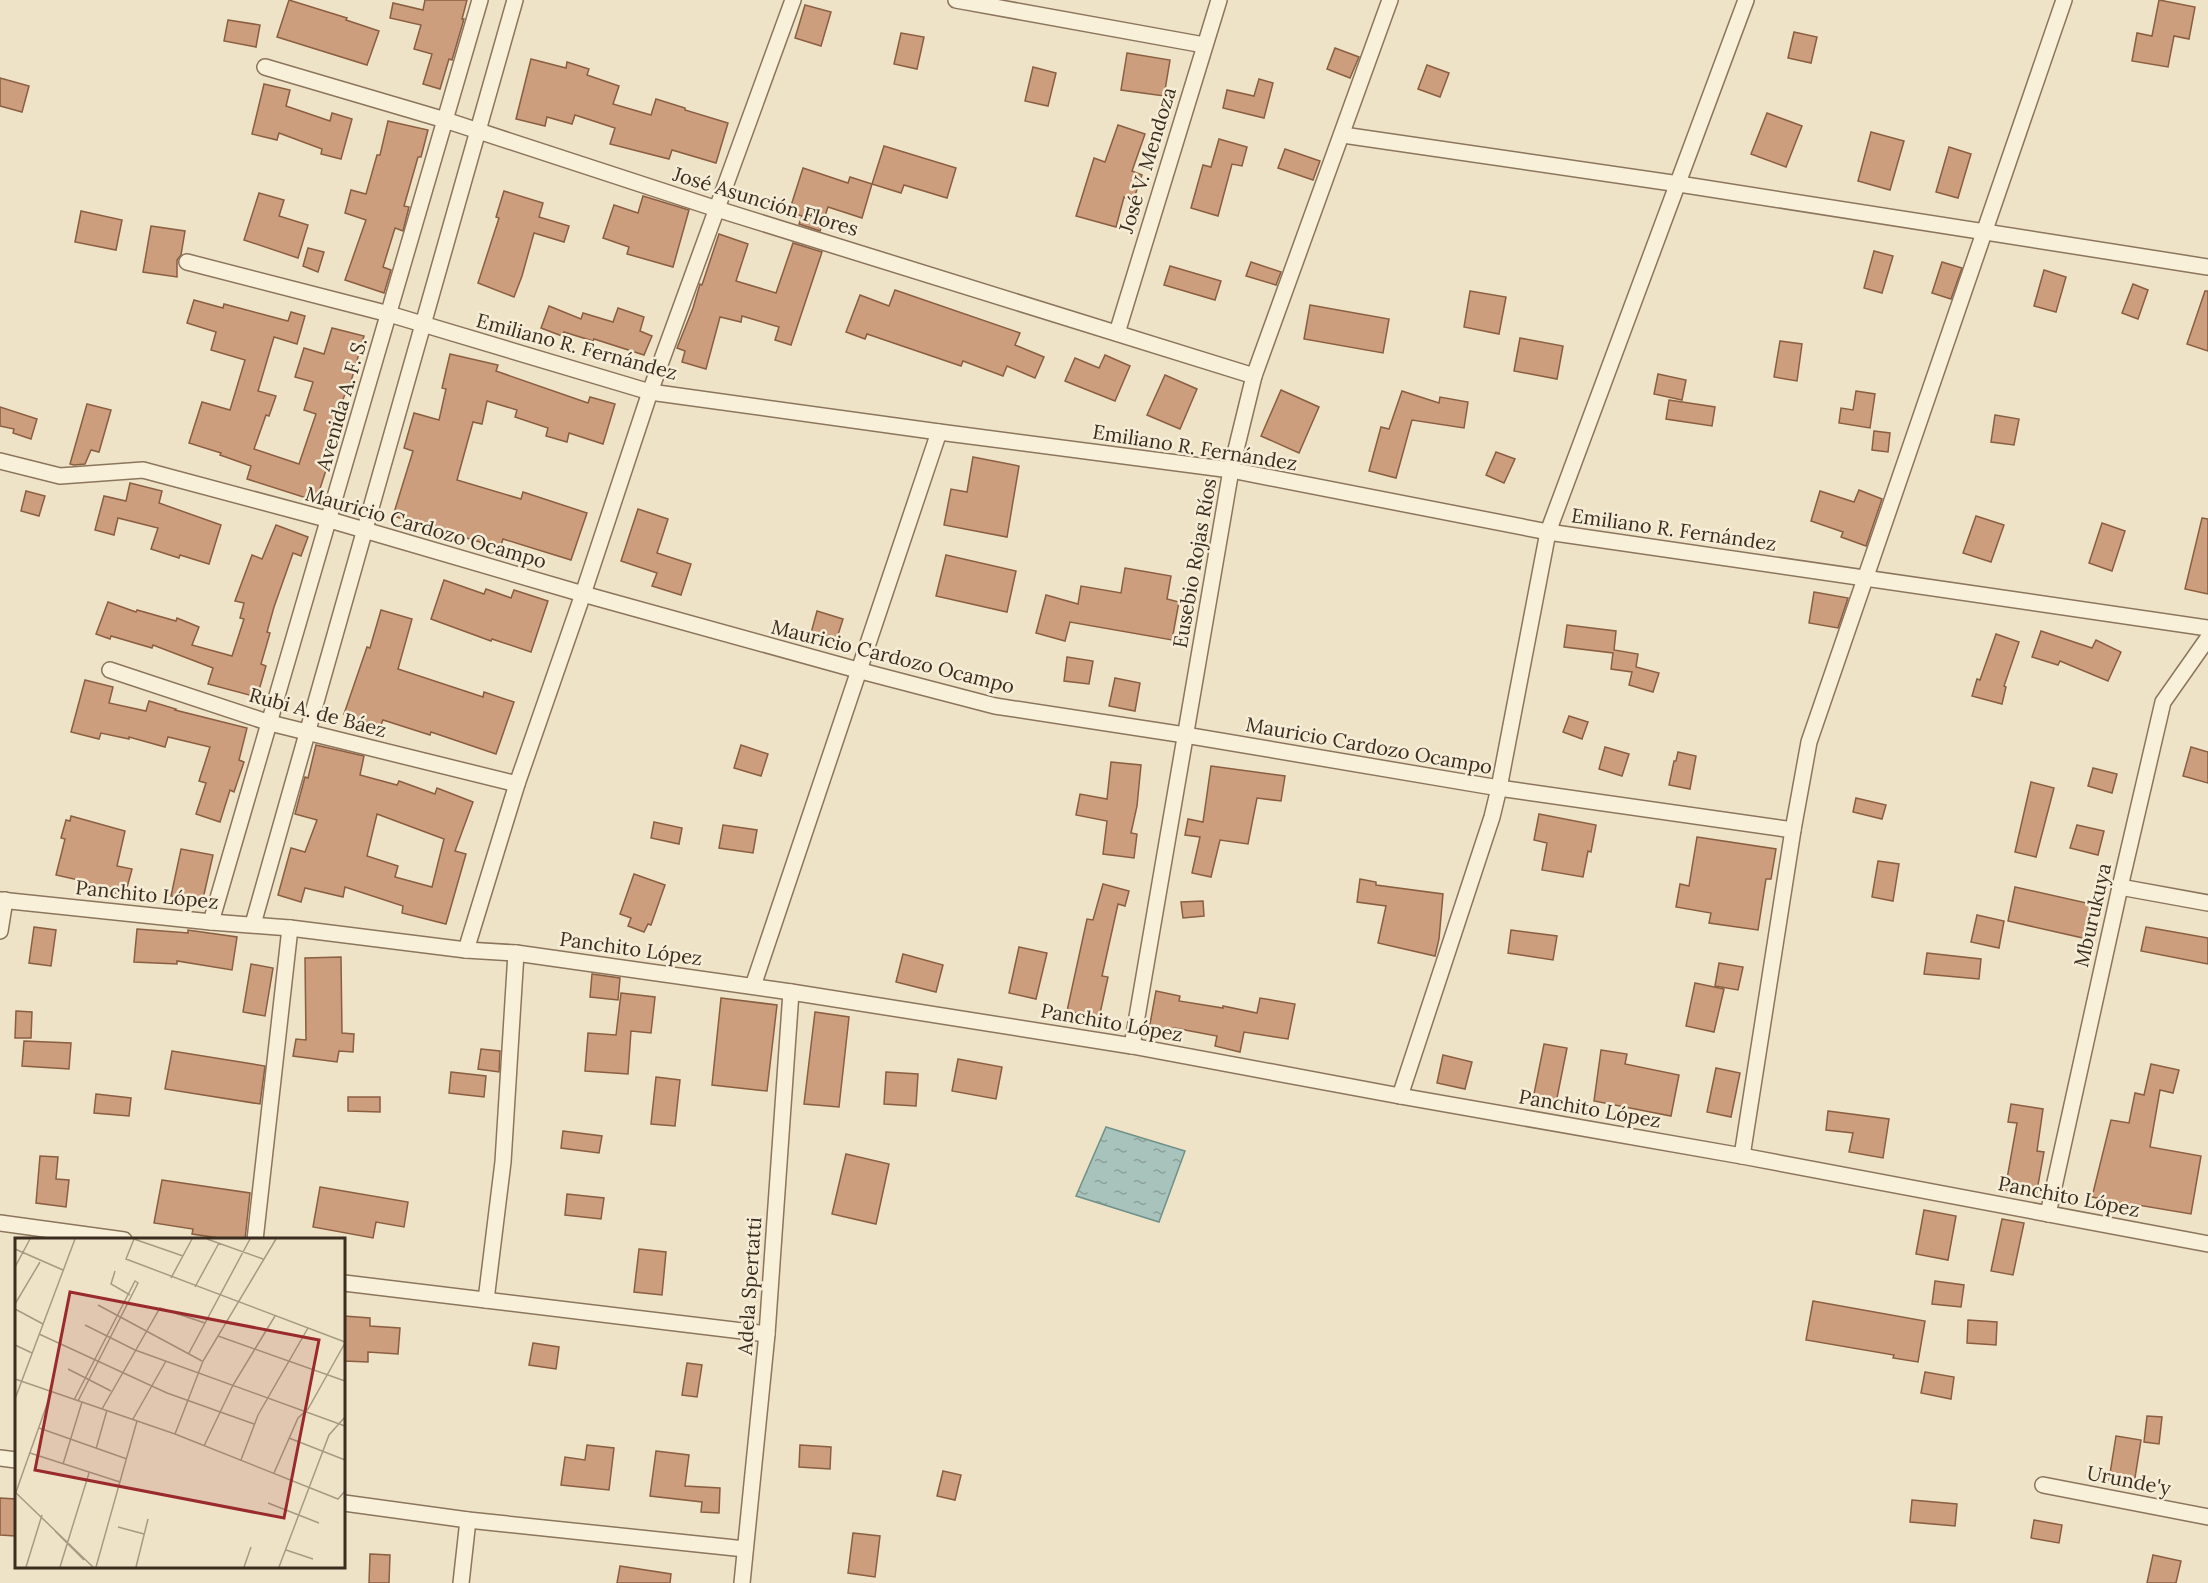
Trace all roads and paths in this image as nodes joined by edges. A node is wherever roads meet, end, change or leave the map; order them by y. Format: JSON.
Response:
{"nodes":[{"id":1,"x":480,"y":0,"type":"edge"},
{"id":2,"x":515,"y":0,"type":"edge"},
{"id":3,"x":793,"y":0,"type":"edge"},
{"id":4,"x":956,"y":0,"type":"edge"},
{"id":5,"x":1219,"y":0,"type":"edge"},
{"id":6,"x":1390,"y":0,"type":"edge"},
{"id":7,"x":1746,"y":0,"type":"edge"},
{"id":8,"x":2064,"y":0,"type":"edge"},
{"id":9,"x":1204,"y":45,"type":"junction"},
{"id":10,"x":265,"y":67,"type":"dead end"},
{"id":11,"x":445,"y":120,"type":"junction"},
{"id":12,"x":477,"y":130,"type":"junction"},
{"id":13,"x":1343,"y":135,"type":"junction"},
{"id":14,"x":1679,"y":184,"type":"junction"},
{"id":15,"x":717,"y":209,"type":"junction"},
{"id":16,"x":1983,"y":233,"type":"junction"},
{"id":17,"x":187,"y":262,"type":"dead end"},
{"id":18,"x":2208,"y":267,"type":"edge"},
{"id":19,"x":389,"y":314,"type":"junction"},
{"id":20,"x":423,"y":325,"type":"junction"},
{"id":21,"x":1117,"y":333,"type":"junction"},
{"id":22,"x":1254,"y":376,"type":"junction"},
{"id":23,"x":650,"y":392,"type":"junction"},
{"id":24,"x":939,"y":432,"type":"junction"},
{"id":25,"x":0,"y":461,"type":"edge"},
{"id":26,"x":1231,"y":470,"type":"junction"},
{"id":27,"x":330,"y":520,"type":"junction"},
{"id":28,"x":365,"y":530,"type":"junction"},
{"id":29,"x":1548,"y":532,"type":"junction"},
{"id":30,"x":1865,"y":579,"type":"junction"},
{"id":31,"x":584,"y":594,"type":"junction"},
{"id":32,"x":2208,"y":628,"type":"edge"},
{"id":33,"x":2208,"y":638,"type":"edge"},
{"id":34,"x":110,"y":670,"type":"dead end"},
{"id":35,"x":861,"y":671,"type":"junction"},
{"id":36,"x":270,"y":723,"type":"junction"},
{"id":37,"x":307,"y":733,"type":"junction"},
{"id":38,"x":1185,"y":735,"type":"junction"},
{"id":39,"x":517,"y":784,"type":"junction"},
{"id":40,"x":1499,"y":788,"type":"junction"},
{"id":41,"x":1793,"y":830,"type":"junction"},
{"id":42,"x":2120,"y":887,"type":"junction"},
{"id":43,"x":2,"y":900,"type":"edge"},
{"id":44,"x":2208,"y":903,"type":"edge"},
{"id":45,"x":211,"y":922,"type":"junction"},
{"id":46,"x":253,"y":924,"type":"junction"},
{"id":47,"x":290,"y":928,"type":"junction"},
{"id":48,"x":0,"y":931,"type":"edge"},
{"id":49,"x":466,"y":950,"type":"junction"},
{"id":50,"x":516,"y":953,"type":"junction"},
{"id":51,"x":753,"y":986,"type":"junction"},
{"id":52,"x":791,"y":992,"type":"junction"},
{"id":53,"x":1132,"y":1046,"type":"junction"},
{"id":54,"x":1400,"y":1096,"type":"junction"},
{"id":55,"x":1742,"y":1156,"type":"junction"},
{"id":56,"x":2048,"y":1214,"type":"junction"},
{"id":57,"x":0,"y":1223,"type":"edge"},
{"id":58,"x":116,"y":1238,"type":"edge"},
{"id":59,"x":255,"y":1238,"type":"edge"},
{"id":60,"x":2208,"y":1244,"type":"edge"},
{"id":61,"x":345,"y":1283,"type":"edge"},
{"id":62,"x":486,"y":1300,"type":"junction"},
{"id":63,"x":767,"y":1334,"type":"junction"},
{"id":64,"x":0,"y":1458,"type":"edge"},
{"id":65,"x":15,"y":1460,"type":"edge"},
{"id":66,"x":2043,"y":1485,"type":"dead end"},
{"id":67,"x":345,"y":1503,"type":"edge"},
{"id":68,"x":2208,"y":1517,"type":"edge"},
{"id":69,"x":468,"y":1520,"type":"junction"},
{"id":70,"x":745,"y":1549,"type":"junction"},
{"id":71,"x":461,"y":1583,"type":"edge"},
{"id":72,"x":742,"y":1583,"type":"edge"}],
"edges":[{"from":1,"to":11,"type":"street","name":"Avenida A. F. S."},
{"from":2,"to":12,"type":"street"},
{"from":3,"to":15,"type":"street"},
{"from":4,"to":9,"type":"street"},
{"from":5,"to":9,"type":"street","name":"José V. Mendoza"},
{"from":6,"to":13,"type":"street","name":"Eusebio Rojas Ríos"},
{"from":7,"to":14,"type":"street"},
{"from":8,"to":16,"type":"street"},
{"from":9,"to":21,"type":"street","name":"José V. Mendoza"},
{"from":10,"to":11,"type":"street","name":"José Asunción Flores"},
{"from":11,"to":12,"type":"street","name":"José Asunción Flores"},
{"from":11,"to":19,"type":"street","name":"Avenida A. F. S."},
{"from":12,"to":15,"type":"street","name":"José Asunción Flores"},
{"from":12,"to":20,"type":"street"},
{"from":13,"to":14,"type":"street"},
{"from":13,"to":22,"type":"street","name":"Eusebio Rojas Ríos"},
{"from":14,"to":16,"type":"street"},
{"from":14,"to":29,"type":"street"},
{"from":15,"to":21,"type":"street","name":"José Asunción Flores"},
{"from":15,"to":23,"type":"street"},
{"from":16,"to":18,"type":"street"},
{"from":16,"to":30,"type":"street"},
{"from":17,"to":19,"type":"street","name":"Emiliano R. Fernández"},
{"from":19,"to":20,"type":"street","name":"Emiliano R. Fernández"},
{"from":19,"to":27,"type":"street","name":"Avenida A. F. S."},
{"from":20,"to":23,"type":"street","name":"Emiliano R. Fernández"},
{"from":20,"to":28,"type":"street"},
{"from":21,"to":22,"type":"street","name":"José Asunción Flores"},
{"from":22,"to":26,"type":"street","name":"Eusebio Rojas Ríos"},
{"from":23,"to":24,"type":"street","name":"Emiliano R. Fernández"},
{"from":23,"to":31,"type":"street"},
{"from":24,"to":26,"type":"street","name":"Emiliano R. Fernández"},
{"from":24,"to":35,"type":"street"},
{"from":25,"to":27,"type":"street","name":"Mauricio Cardozo Ocampo"},
{"from":26,"to":29,"type":"street","name":"Emiliano R. Fernández"},
{"from":26,"to":38,"type":"street","name":"Eusebio Rojas Ríos"},
{"from":27,"to":28,"type":"street","name":"Mauricio Cardozo Ocampo"},
{"from":27,"to":36,"type":"street","name":"Avenida A. F. S."},
{"from":28,"to":31,"type":"street","name":"Mauricio Cardozo Ocampo"},
{"from":28,"to":37,"type":"street"},
{"from":29,"to":30,"type":"street","name":"Emiliano R. Fernández"},
{"from":29,"to":40,"type":"street"},
{"from":30,"to":32,"type":"street","name":"Emiliano R. Fernández"},
{"from":30,"to":41,"type":"street"},
{"from":31,"to":35,"type":"street","name":"Mauricio Cardozo Ocampo"},
{"from":31,"to":39,"type":"street"},
{"from":33,"to":42,"type":"street","name":"Mburukuya"},
{"from":34,"to":36,"type":"street","name":"Rubi A. de Báez"},
{"from":35,"to":38,"type":"street","name":"Mauricio Cardozo Ocampo"},
{"from":35,"to":51,"type":"street"},
{"from":36,"to":37,"type":"street","name":"Rubi A. de Báez"},
{"from":36,"to":45,"type":"street","name":"Avenida A. F. S."},
{"from":37,"to":39,"type":"street","name":"Rubi A. de Báez"},
{"from":37,"to":46,"type":"street"},
{"from":38,"to":40,"type":"street","name":"Mauricio Cardozo Ocampo"},
{"from":38,"to":53,"type":"street","name":"Eusebio Rojas Ríos"},
{"from":39,"to":49,"type":"street"},
{"from":40,"to":41,"type":"street","name":"Mauricio Cardozo Ocampo"},
{"from":40,"to":54,"type":"street"},
{"from":41,"to":55,"type":"street"},
{"from":42,"to":44,"type":"street"},
{"from":42,"to":56,"type":"street","name":"Mburukuya"},
{"from":43,"to":45,"type":"street","name":"Panchito López"},
{"from":43,"to":48,"type":"street"},
{"from":45,"to":46,"type":"street","name":"Panchito López"},
{"from":46,"to":47,"type":"street","name":"Panchito López"},
{"from":47,"to":49,"type":"street","name":"Panchito López"},
{"from":47,"to":59,"type":"street"},
{"from":49,"to":50,"type":"street","name":"Panchito López"},
{"from":50,"to":51,"type":"street","name":"Panchito López"},
{"from":50,"to":62,"type":"street"},
{"from":51,"to":52,"type":"street","name":"Panchito López"},
{"from":52,"to":53,"type":"street","name":"Panchito López"},
{"from":52,"to":63,"type":"street","name":"Adela Spertatti"},
{"from":53,"to":54,"type":"street","name":"Panchito López"},
{"from":54,"to":55,"type":"street","name":"Panchito López"},
{"from":55,"to":56,"type":"street","name":"Panchito López"},
{"from":56,"to":60,"type":"street","name":"Panchito López"},
{"from":57,"to":58,"type":"street"},
{"from":61,"to":62,"type":"street"},
{"from":62,"to":63,"type":"street"},
{"from":63,"to":70,"type":"street","name":"Adela Spertatti"},
{"from":64,"to":65,"type":"street"},
{"from":66,"to":68,"type":"street","name":"Urunde'y"},
{"from":67,"to":69,"type":"street"},
{"from":69,"to":70,"type":"street"},
{"from":69,"to":71,"type":"street"},
{"from":70,"to":72,"type":"street","name":"Adela Spertatti"}]}
